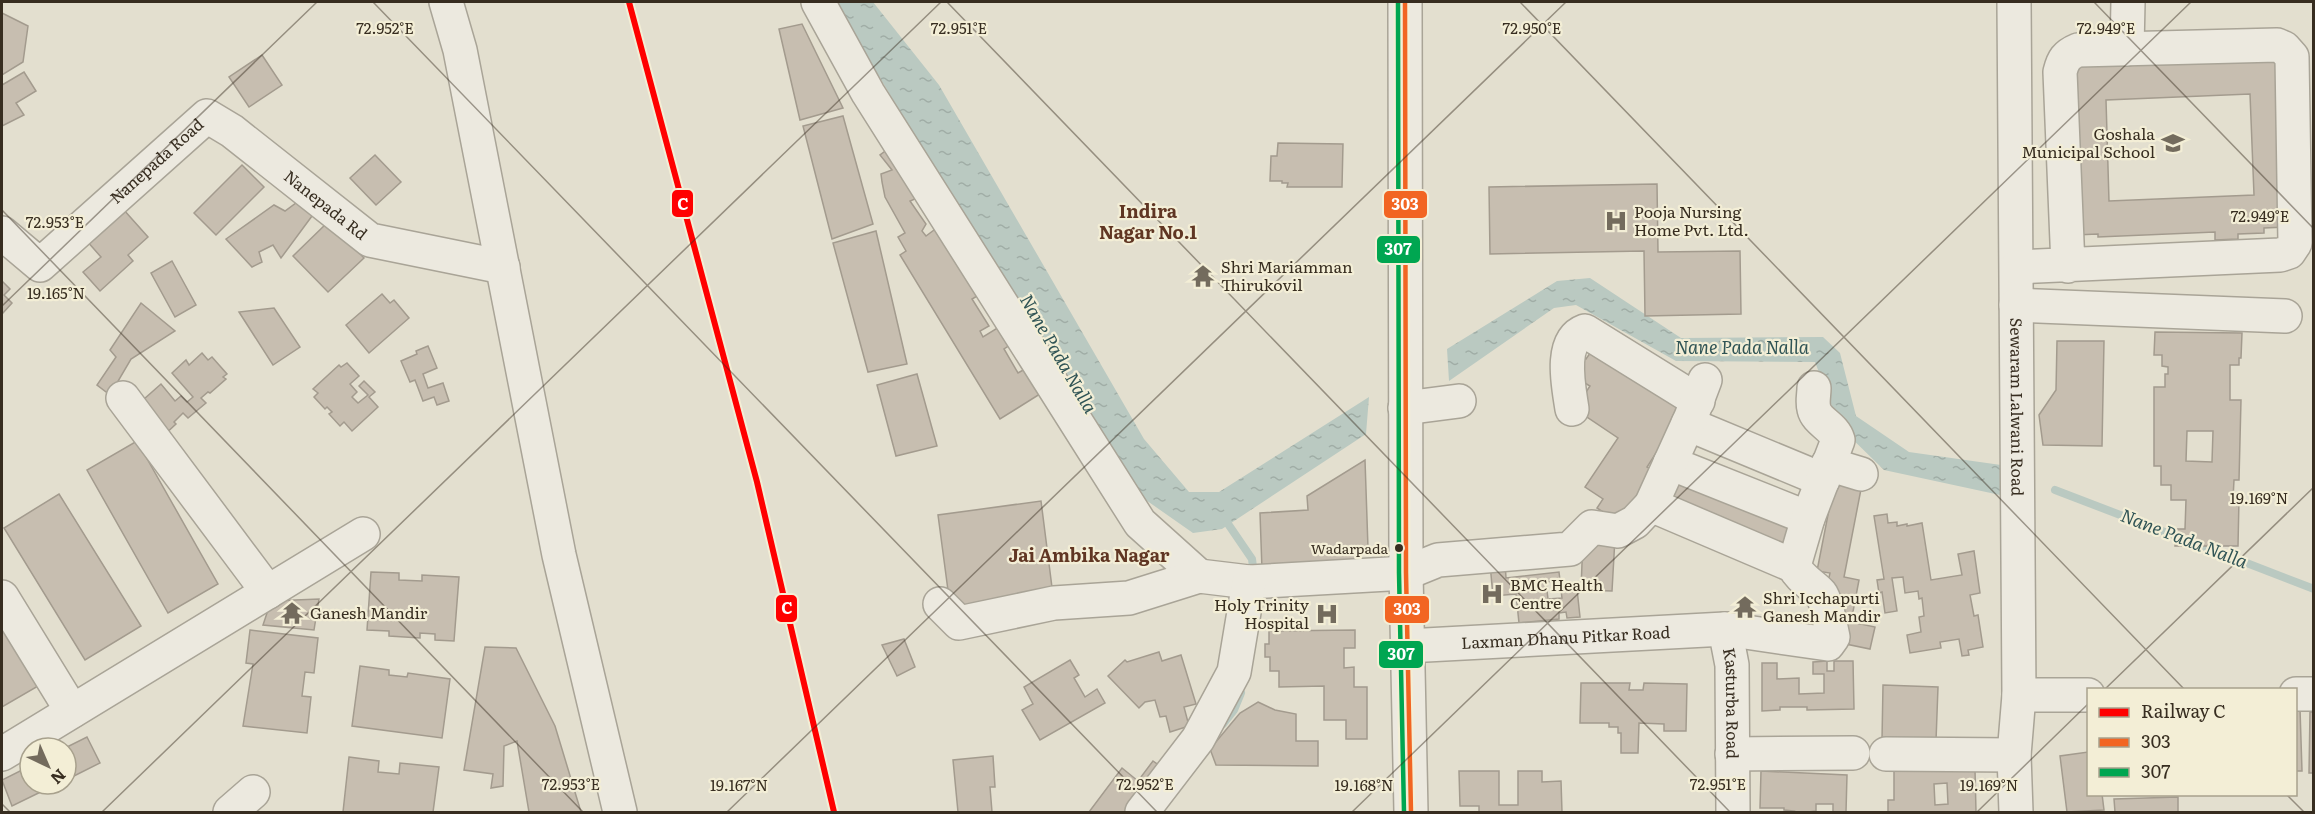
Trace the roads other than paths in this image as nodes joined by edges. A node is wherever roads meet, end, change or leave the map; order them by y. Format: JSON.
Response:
{"nodes":[{"id":1,"x":446,"y":2,"type":"edge"},
{"id":2,"x":818,"y":2,"type":"edge"},
{"id":3,"x":1405,"y":2,"type":"edge"},
{"id":4,"x":2014,"y":2,"type":"edge"},
{"id":5,"x":2128,"y":2,"type":"edge"},
{"id":6,"x":2127,"y":49,"type":"junction"},
{"id":7,"x":232,"y":131,"type":"joint"},
{"id":8,"x":2,"y":233,"type":"edge"},
{"id":9,"x":2068,"y":266,"type":"junction"},
{"id":10,"x":503,"y":267,"type":"junction"},
{"id":11,"x":2017,"y":267,"type":"junction"},
{"id":12,"x":2016,"y":305,"type":"junction"},
{"id":13,"x":2285,"y":316,"type":"dead end"},
{"id":14,"x":1814,"y":388,"type":"dead end"},
{"id":15,"x":123,"y":398,"type":"dead end"},
{"id":16,"x":1459,"y":401,"type":"dead end"},
{"id":17,"x":1697,"y":402,"type":"junction"},
{"id":18,"x":1405,"y":408,"type":"junction"},
{"id":19,"x":1572,"y":409,"type":"dead end"},
{"id":20,"x":1670,"y":462,"type":"junction"},
{"id":21,"x":1826,"y":472,"type":"junction"},
{"id":22,"x":1862,"y":474,"type":"dead end"},
{"id":23,"x":1651,"y":505,"type":"junction"},
{"id":24,"x":1808,"y":518,"type":"junction"},
{"id":25,"x":363,"y":534,"type":"dead end"},
{"id":26,"x":1794,"y":566,"type":"junction"},
{"id":27,"x":1406,"y":573,"type":"junction"},
{"id":28,"x":1199,"y":576,"type":"junction"},
{"id":29,"x":1249,"y":582,"type":"junction"},
{"id":30,"x":268,"y":592,"type":"junction"},
{"id":31,"x":2,"y":597,"type":"edge"},
{"id":32,"x":940,"y":604,"type":"dead end"},
{"id":33,"x":1725,"y":630,"type":"junction"},
{"id":34,"x":1407,"y":646,"type":"junction"},
{"id":35,"x":2297,"y":694,"type":"edge"},
{"id":36,"x":2313,"y":694,"type":"edge"},
{"id":37,"x":2019,"y":695,"type":"junction"},
{"id":38,"x":2087,"y":695,"type":"edge"},
{"id":39,"x":72,"y":711,"type":"junction"},
{"id":40,"x":1853,"y":753,"type":"dead end"},
{"id":41,"x":2,"y":754,"type":"edge"},
{"id":42,"x":1732,"y":754,"type":"junction"},
{"id":43,"x":1886,"y":754,"type":"dead end"},
{"id":44,"x":2014,"y":755,"type":"junction"},
{"id":45,"x":620,"y":813,"type":"edge"},
{"id":46,"x":1142,"y":813,"type":"edge"},
{"id":47,"x":1411,"y":813,"type":"edge"},
{"id":48,"x":1732,"y":813,"type":"edge"},
{"id":49,"x":2016,"y":813,"type":"edge"}],
"edges":[{"from":1,"to":10,"type":"street"},
{"from":2,"to":28,"type":"street"},
{"from":3,"to":18,"type":"street"},
{"from":4,"to":11,"type":"street","name":"Sewaram Lalwani Road"},
{"from":5,"to":6,"type":"street"},
{"from":6,"to":9,"type":"street"},
{"from":6,"to":9,"type":"street"},
{"from":7,"to":8,"type":"street","name":"Nanepada Road"},
{"from":7,"to":10,"type":"street","name":"Nanepada Rd"},
{"from":9,"to":11,"type":"street"},
{"from":10,"to":45,"type":"street"},
{"from":11,"to":12,"type":"street","name":"Sewaram Lalwani Road"},
{"from":12,"to":13,"type":"street"},
{"from":12,"to":37,"type":"street","name":"Sewaram Lalwani Road"},
{"from":14,"to":21,"type":"street"},
{"from":15,"to":30,"type":"street"},
{"from":16,"to":18,"type":"street"},
{"from":17,"to":19,"type":"street"},
{"from":17,"to":20,"type":"street"},
{"from":17,"to":21,"type":"street"},
{"from":18,"to":27,"type":"street"},
{"from":20,"to":23,"type":"street"},
{"from":20,"to":24,"type":"street"},
{"from":21,"to":22,"type":"street"},
{"from":21,"to":24,"type":"street"},
{"from":23,"to":26,"type":"street"},
{"from":23,"to":27,"type":"street"},
{"from":24,"to":26,"type":"street"},
{"from":25,"to":30,"type":"street"},
{"from":26,"to":33,"type":"street","name":"Laxman Dhanu Pitkar Road"},
{"from":27,"to":29,"type":"street"},
{"from":27,"to":34,"type":"street"},
{"from":28,"to":29,"type":"street"},
{"from":28,"to":32,"type":"street"},
{"from":29,"to":46,"type":"street"},
{"from":30,"to":39,"type":"street"},
{"from":31,"to":39,"type":"street"},
{"from":33,"to":34,"type":"street","name":"Laxman Dhanu Pitkar Road"},
{"from":33,"to":42,"type":"street","name":"Kasturba Road"},
{"from":34,"to":47,"type":"street"},
{"from":35,"to":36,"type":"street"},
{"from":37,"to":38,"type":"street"},
{"from":37,"to":44,"type":"street","name":"Sewaram Lalwani Road"},
{"from":39,"to":41,"type":"street"},
{"from":40,"to":42,"type":"street"},
{"from":42,"to":48,"type":"street","name":"Kasturba Road"},
{"from":43,"to":44,"type":"street"},
{"from":44,"to":49,"type":"street","name":"Sewaram Lalwani Road"}]}
